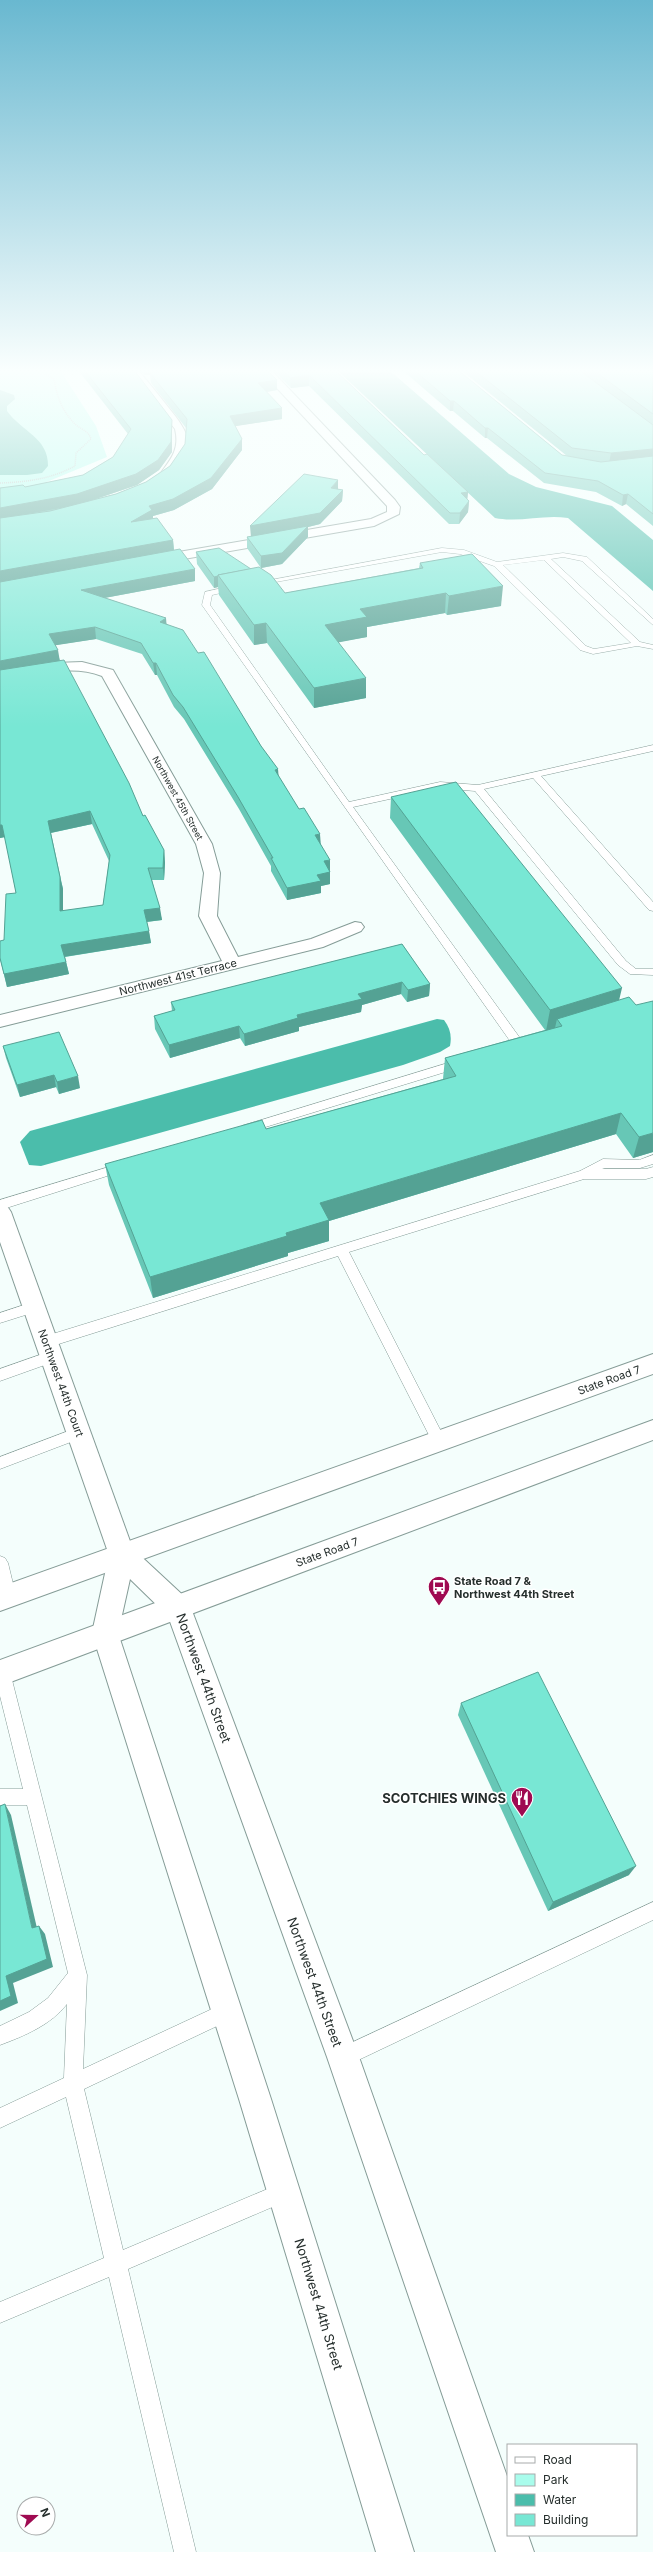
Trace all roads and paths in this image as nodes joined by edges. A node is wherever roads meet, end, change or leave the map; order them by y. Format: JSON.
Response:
{"nodes":[{"id":1,"x":378,"y":489,"type":"edge"},
{"id":2,"x":545,"y":557,"type":"junction"},
{"id":3,"x":140,"y":563,"type":"edge"},
{"id":4,"x":498,"y":564,"type":"junction"},
{"id":5,"x":653,"y":623,"type":"edge"},
{"id":6,"x":637,"y":644,"type":"junction"},
{"id":7,"x":653,"y":647,"type":"edge"},
{"id":8,"x":0,"y":679,"type":"edge"},
{"id":9,"x":653,"y":748,"type":"edge"},
{"id":10,"x":535,"y":775,"type":"junction"},
{"id":11,"x":478,"y":788,"type":"junction"},
{"id":12,"x":347,"y":805,"type":"junction"},
{"id":13,"x":653,"y":908,"type":"edge"},
{"id":14,"x":355,"y":927,"type":"dead end"},
{"id":15,"x":232,"y":963,"type":"junction"},
{"id":16,"x":653,"y":972,"type":"edge"},
{"id":17,"x":0,"y":1021,"type":"edge"},
{"id":18,"x":534,"y":1040,"type":"edge"},
{"id":19,"x":519,"y":1045,"type":"junction"},
{"id":20,"x":504,"y":1050,"type":"edge"},
{"id":21,"x":473,"y":1059,"type":"edge"},
{"id":22,"x":237,"y":1132,"type":"edge"},
{"id":23,"x":653,"y":1159,"type":"edge"},
{"id":24,"x":130,"y":1165,"type":"edge"},
{"id":25,"x":653,"y":1172,"type":"edge"},
{"id":26,"x":584,"y":1174,"type":"junction"},
{"id":27,"x":1,"y":1216,"type":"edge"},
{"id":28,"x":341,"y":1250,"type":"junction"},
{"id":29,"x":34,"y":1306,"type":"junction"},
{"id":30,"x":0,"y":1318,"type":"edge"},
{"id":31,"x":49,"y":1350,"type":"junction"},
{"id":32,"x":653,"y":1364,"type":"edge"},
{"id":33,"x":0,"y":1375,"type":"edge"},
{"id":34,"x":653,"y":1430,"type":"edge"},
{"id":35,"x":79,"y":1433,"type":"junction"},
{"id":36,"x":439,"y":1441,"type":"junction"},
{"id":37,"x":0,"y":1463,"type":"edge"},
{"id":38,"x":122,"y":1555,"type":"junction"},
{"id":39,"x":0,"y":1563,"type":"edge"},
{"id":40,"x":4,"y":1597,"type":"edge"},
{"id":41,"x":178,"y":1608,"type":"junction"},
{"id":42,"x":105,"y":1634,"type":"junction"},
{"id":43,"x":1,"y":1672,"type":"edge"},
{"id":44,"x":0,"y":1797,"type":"edge"},
{"id":45,"x":33,"y":1797,"type":"junction"},
{"id":46,"x":653,"y":1911,"type":"edge"},
{"id":47,"x":78,"y":1975,"type":"junction"},
{"id":48,"x":227,"y":2011,"type":"junction"},
{"id":49,"x":0,"y":2036,"type":"edge"},
{"id":50,"x":343,"y":2057,"type":"junction"},
{"id":51,"x":73,"y":2084,"type":"junction"},
{"id":52,"x":0,"y":2118,"type":"edge"},
{"id":53,"x":284,"y":2192,"type":"junction"},
{"id":54,"x":115,"y":2265,"type":"junction"},
{"id":55,"x":0,"y":2313,"type":"edge"},
{"id":56,"x":507,"y":2531,"type":"edge"},
{"id":57,"x":509,"y":2536,"type":"edge"},
{"id":58,"x":185,"y":2552,"type":"edge"},
{"id":59,"x":395,"y":2552,"type":"edge"},
{"id":60,"x":515,"y":2552,"type":"edge"}],
"edges":[{"from":1,"to":3,"type":"street"},
{"from":2,"to":4,"type":"lane"},
{"from":2,"to":5,"type":"lane"},
{"from":2,"to":6,"type":"lane"},
{"from":4,"to":6,"type":"lane"},
{"from":4,"to":12,"type":"lane"},
{"from":6,"to":7,"type":"lane"},
{"from":8,"to":15,"type":"street","name":"Northwest 45th Street"},
{"from":9,"to":10,"type":"lane"},
{"from":10,"to":11,"type":"lane"},
{"from":10,"to":13,"type":"lane"},
{"from":11,"to":12,"type":"lane"},
{"from":11,"to":16,"type":"lane"},
{"from":12,"to":19,"type":"lane"},
{"from":14,"to":15,"type":"street","name":"Northwest 41st Terrace"},
{"from":15,"to":17,"type":"street","name":"Northwest 41st Terrace"},
{"from":18,"to":19,"type":"lane"},
{"from":19,"to":20,"type":"lane"},
{"from":21,"to":22,"type":"lane"},
{"from":23,"to":26,"type":"lane"},
{"from":24,"to":27,"type":"lane"},
{"from":25,"to":26,"type":"lane"},
{"from":26,"to":28,"type":"lane"},
{"from":27,"to":29,"type":"street","name":"Northwest 44th Court"},
{"from":28,"to":31,"type":"lane"},
{"from":28,"to":36,"type":"lane"},
{"from":29,"to":30,"type":"lane"},
{"from":29,"to":31,"type":"street","name":"Northwest 44th Court"},
{"from":31,"to":33,"type":"lane"},
{"from":31,"to":35,"type":"street","name":"Northwest 44th Court"},
{"from":32,"to":36,"type":"street","name":"State Road 7"},
{"from":34,"to":41,"type":"street","name":"State Road 7"},
{"from":35,"to":37,"type":"lane"},
{"from":35,"to":38,"type":"street","name":"Northwest 44th Court"},
{"from":36,"to":38,"type":"street","name":"State Road 7"},
{"from":38,"to":40,"type":"street","name":"State Road 7"},
{"from":38,"to":41,"type":"street","name":"Northwest 44th Street"},
{"from":38,"to":42,"type":"street"},
{"from":39,"to":40,"type":"lane"},
{"from":41,"to":42,"type":"street","name":"State Road 7"},
{"from":41,"to":50,"type":"street","name":"Northwest 44th Street"},
{"from":42,"to":43,"type":"street","name":"State Road 7"},
{"from":42,"to":48,"type":"street","name":"Northwest 44th Street"},
{"from":43,"to":45,"type":"lane"},
{"from":44,"to":45,"type":"lane"},
{"from":45,"to":47,"type":"lane"},
{"from":46,"to":50,"type":"lane"},
{"from":47,"to":49,"type":"lane"},
{"from":47,"to":51,"type":"lane"},
{"from":48,"to":51,"type":"lane"},
{"from":48,"to":53,"type":"street","name":"Northwest 44th Street"},
{"from":50,"to":56,"type":"street","name":"Northwest 44th Street"},
{"from":51,"to":52,"type":"lane"},
{"from":51,"to":54,"type":"lane"},
{"from":53,"to":54,"type":"lane"},
{"from":53,"to":59,"type":"street","name":"Northwest 44th Street"},
{"from":54,"to":55,"type":"lane"},
{"from":54,"to":58,"type":"lane"},
{"from":57,"to":60,"type":"street","name":"Northwest 44th Street"}]}
